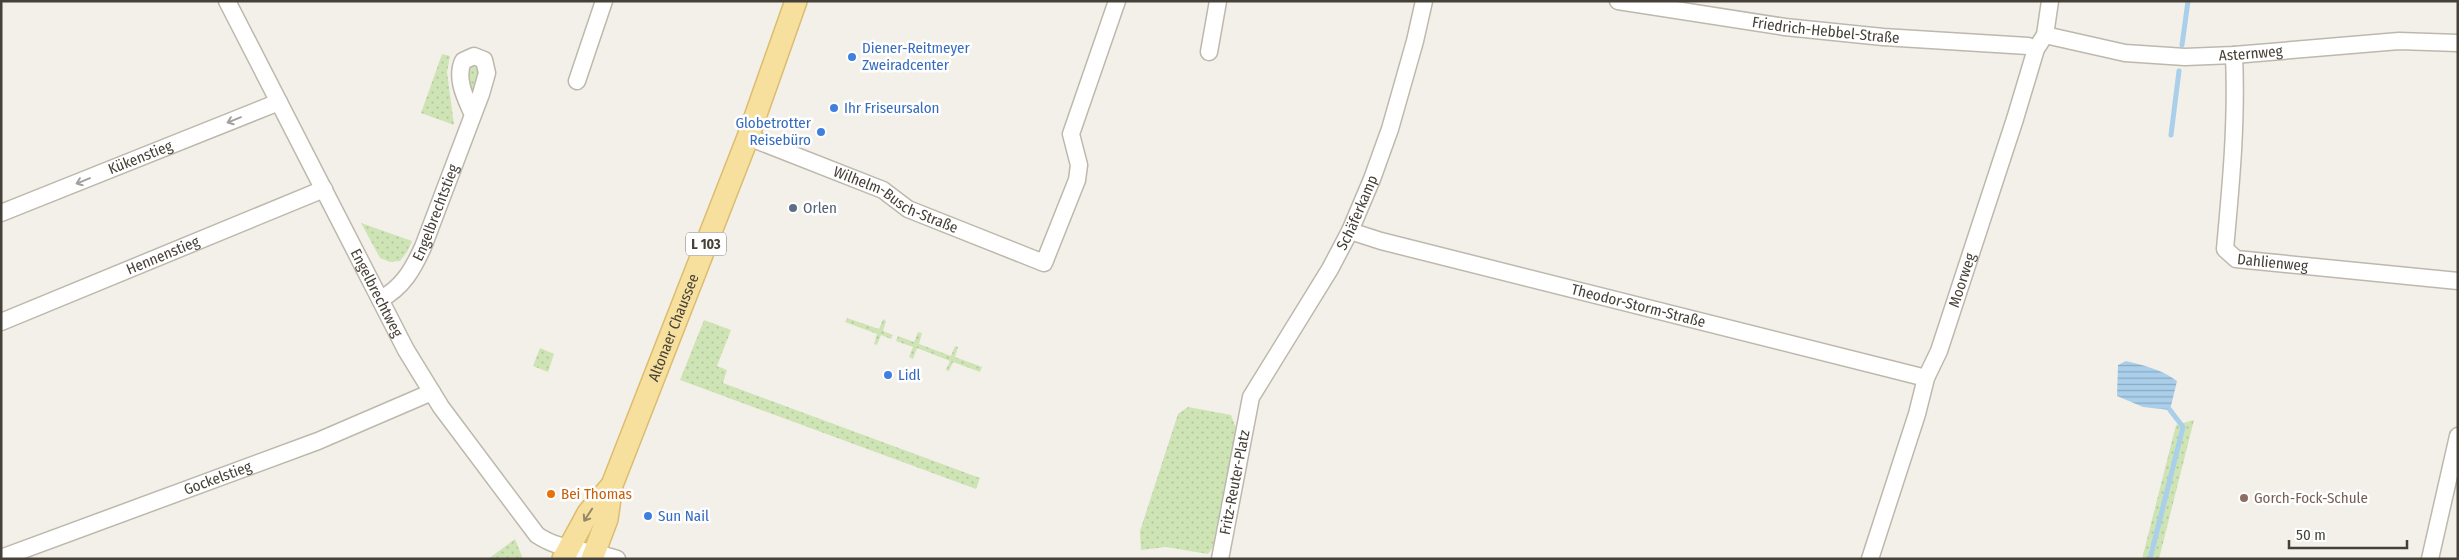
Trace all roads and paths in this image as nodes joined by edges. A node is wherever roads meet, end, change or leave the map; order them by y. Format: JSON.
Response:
{"nodes":[{"id":1,"x":227,"y":1,"type":"edge"},
{"id":2,"x":604,"y":1,"type":"edge"},
{"id":3,"x":796,"y":1,"type":"edge"},
{"id":4,"x":1117,"y":1,"type":"edge"},
{"id":5,"x":1218,"y":1,"type":"edge"},
{"id":6,"x":1424,"y":1,"type":"edge"},
{"id":7,"x":1618,"y":1,"type":"edge"},
{"id":8,"x":2050,"y":1,"type":"edge"},
{"id":9,"x":2040,"y":42,"type":"junction"},
{"id":10,"x":2458,"y":43,"type":"edge"},
{"id":11,"x":1209,"y":52,"type":"dead end"},
{"id":12,"x":2234,"y":56,"type":"junction"},
{"id":13,"x":577,"y":81,"type":"dead end"},
{"id":14,"x":279,"y":102,"type":"junction"},
{"id":15,"x":473,"y":115,"type":"dead end"},
{"id":16,"x":748,"y":137,"type":"junction"},
{"id":17,"x":324,"y":189,"type":"junction"},
{"id":18,"x":1,"y":213,"type":"edge"},
{"id":19,"x":1350,"y":231,"type":"junction"},
{"id":20,"x":2458,"y":281,"type":"edge"},
{"id":21,"x":381,"y":299,"type":"junction"},
{"id":22,"x":1,"y":322,"type":"edge"},
{"id":23,"x":1926,"y":378,"type":"junction"},
{"id":24,"x":432,"y":392,"type":"junction"},
{"id":25,"x":1248,"y":408,"type":"joint"},
{"id":26,"x":2458,"y":436,"type":"edge"},
{"id":27,"x":612,"y":485,"type":"junction"},
{"id":28,"x":566,"y":554,"type":"edge"},
{"id":29,"x":593,"y":556,"type":"edge"},
{"id":30,"x":1,"y":558,"type":"edge"},
{"id":31,"x":617,"y":559,"type":"edge"},
{"id":32,"x":1220,"y":559,"type":"edge"},
{"id":33,"x":1870,"y":559,"type":"edge"},
{"id":34,"x":2430,"y":559,"type":"edge"}],
"edges":[{"from":1,"to":14,"type":"street","name":"Engelbrechtweg"},
{"from":2,"to":13,"type":"street"},
{"from":3,"to":16,"type":"main road","name":"Altonaer Chaussee","number":"L 103"},
{"from":4,"to":16,"type":"street","name":"Wilhelm-Busch-Straße"},
{"from":5,"to":11,"type":"street"},
{"from":6,"to":19,"type":"street","name":"Schäferkamp"},
{"from":7,"to":9,"type":"street","name":"Friedrich-Hebbel-Straße"},
{"from":8,"to":9,"type":"street","name":"Moorweg"},
{"from":9,"to":12,"type":"street","name":"Asternweg"},
{"from":9,"to":23,"type":"street","name":"Moorweg"},
{"from":10,"to":12,"type":"street","name":"Asternweg"},
{"from":12,"to":20,"type":"street","name":"Dahlienweg"},
{"from":14,"to":17,"type":"street","name":"Engelbrechtweg"},
{"from":14,"to":18,"type":"street","name":"Kükenstieg","one_way":true},
{"from":15,"to":21,"type":"street","name":"Engelbrechtstieg"},
{"from":16,"to":27,"type":"main road","name":"Altonaer Chaussee","number":"L 103"},
{"from":17,"to":21,"type":"street","name":"Engelbrechtweg"},
{"from":17,"to":22,"type":"street","name":"Hennenstieg"},
{"from":19,"to":23,"type":"street","name":"Theodor-Storm-Straße"},
{"from":19,"to":25,"type":"street","name":"Schäferkamp"},
{"from":21,"to":24,"type":"street","name":"Engelbrechtweg"},
{"from":23,"to":33,"type":"street","name":"Moorweg"},
{"from":24,"to":28,"type":"street","name":"Engelbrechtweg"},
{"from":24,"to":30,"type":"street","name":"Gockelstieg"},
{"from":25,"to":32,"type":"street","name":"Fritz-Reuter-Platz"},
{"from":26,"to":34,"type":"street"},
{"from":27,"to":28,"type":"main road","name":"Altonaer Chaussee","number":"L 103","one_way":true},
{"from":27,"to":29,"type":"main road","name":"Altonaer Chaussee","number":"L 103"},
{"from":28,"to":29,"type":"street","name":"Engelbrechtweg"},
{"from":29,"to":31,"type":"street","name":"Engelbrechtweg"}]}
